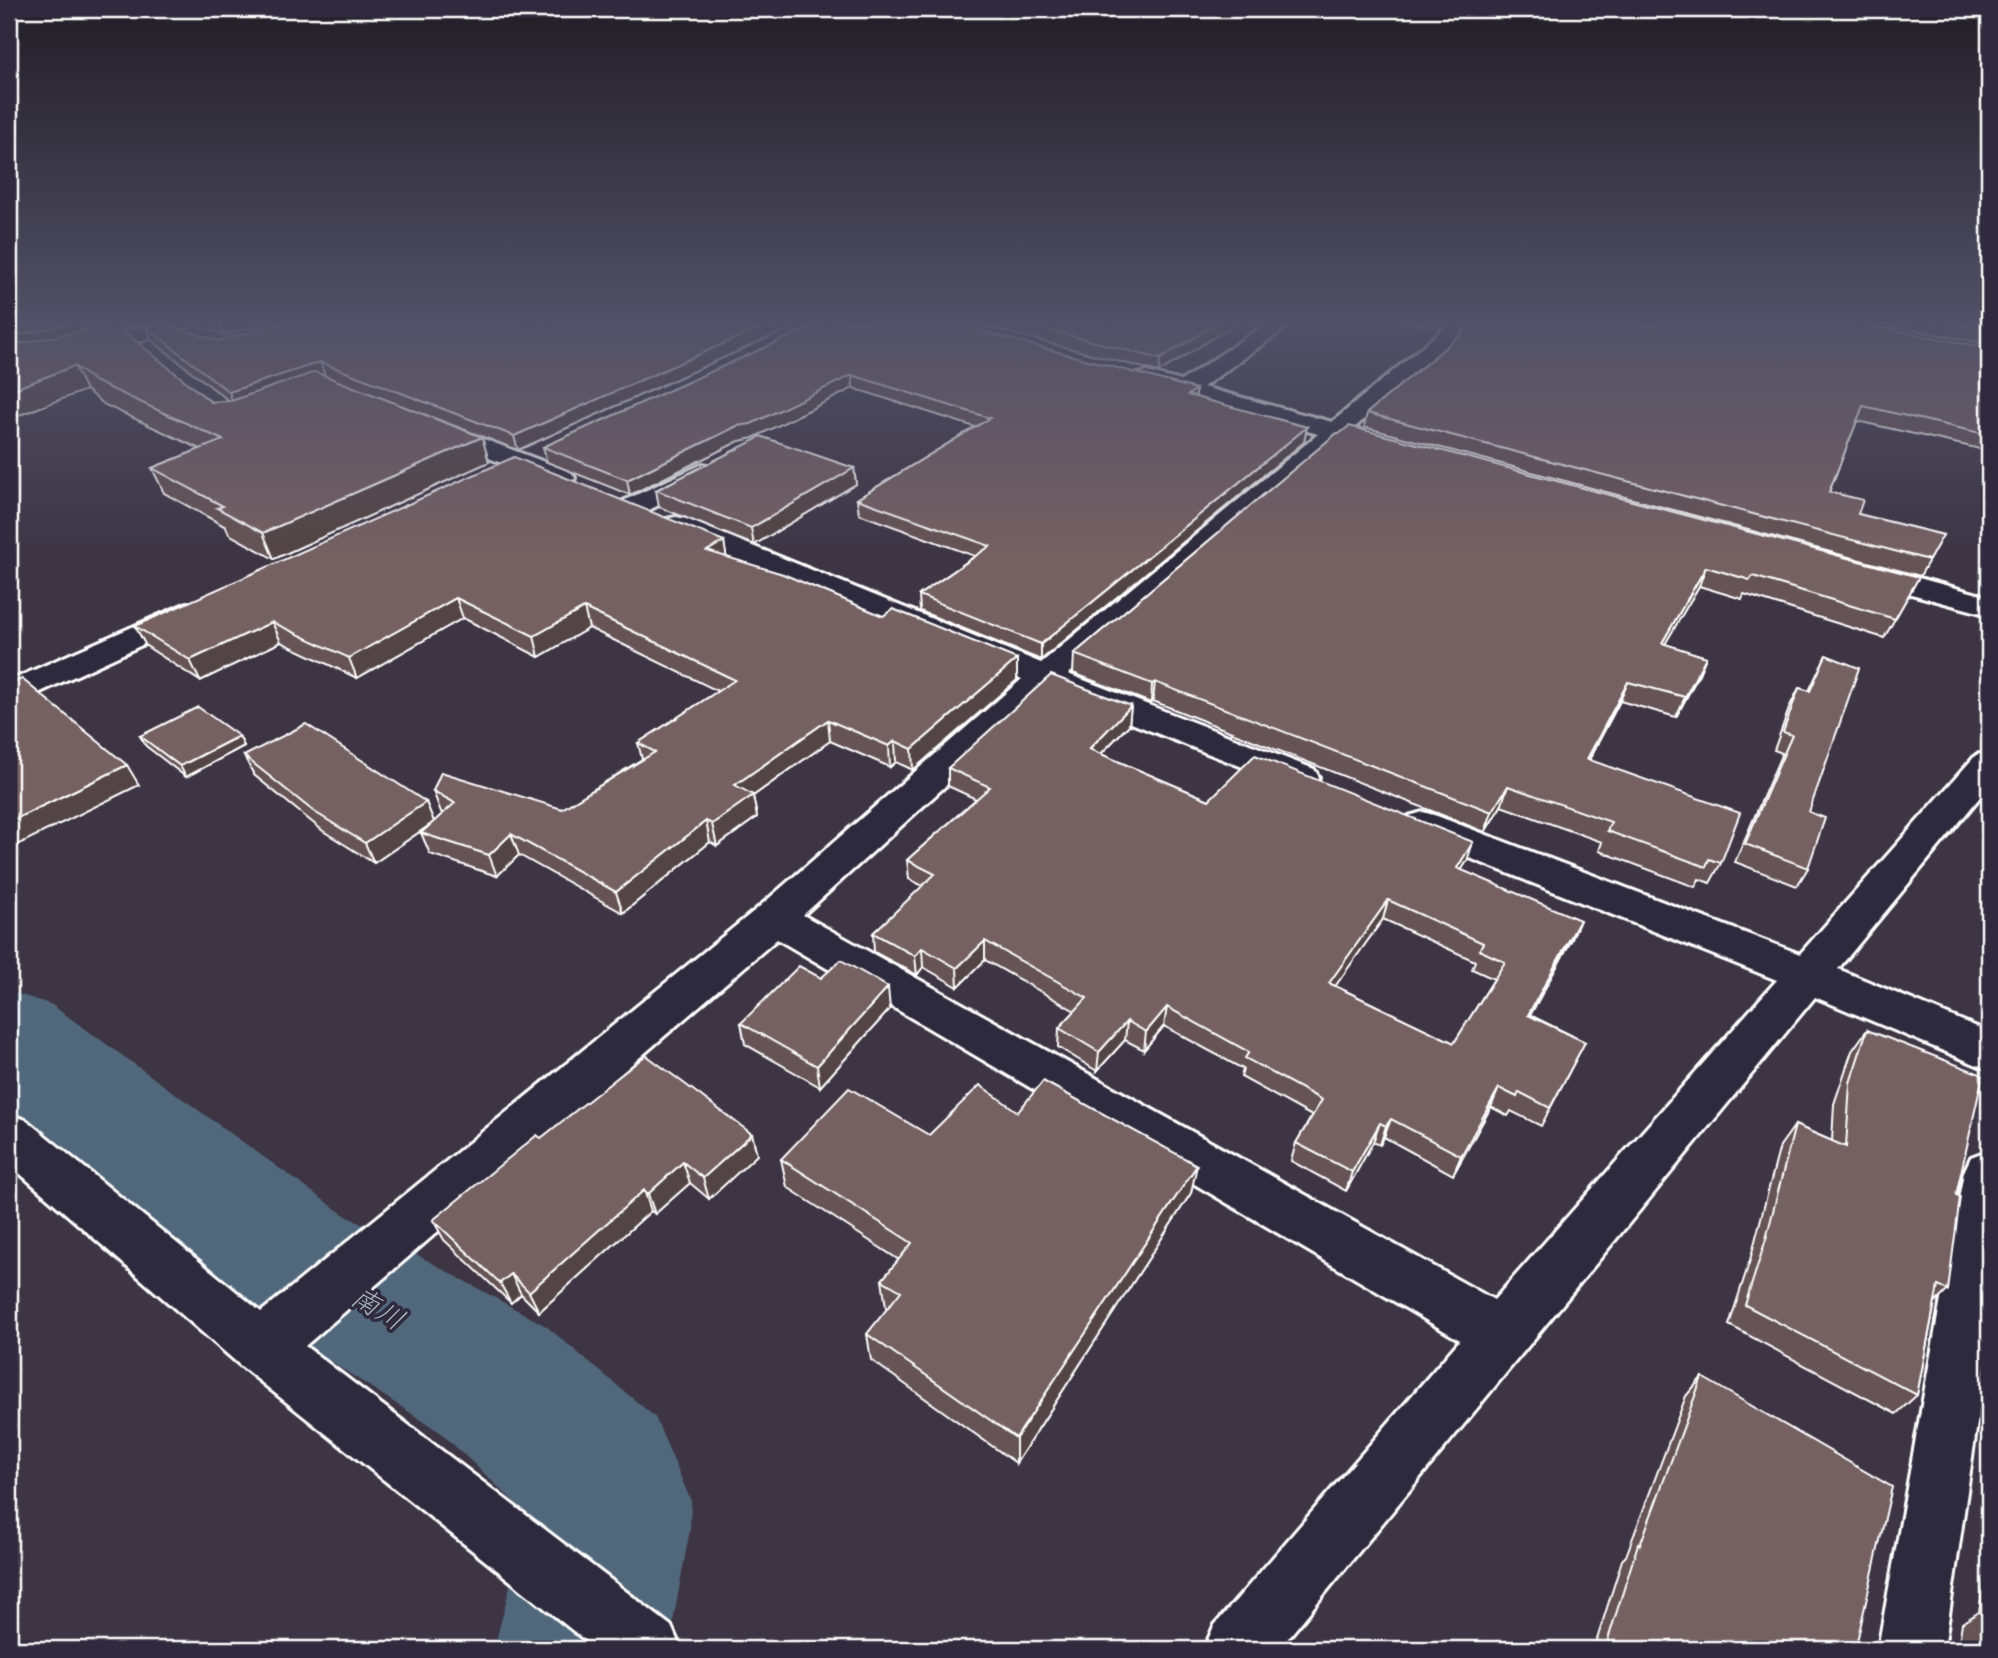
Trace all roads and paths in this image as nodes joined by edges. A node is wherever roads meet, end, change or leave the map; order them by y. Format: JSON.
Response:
{"nodes":[{"id":1,"x":1223,"y":399,"type":"edge"},
{"id":2,"x":1374,"y":399,"type":"edge"},
{"id":3,"x":402,"y":415,"type":"edge"},
{"id":4,"x":1337,"y":431,"type":"junction"},
{"id":5,"x":1377,"y":442,"type":"edge"},
{"id":6,"x":556,"y":444,"type":"edge"},
{"id":7,"x":519,"y":460,"type":"junction"},
{"id":8,"x":726,"y":460,"type":"edge"},
{"id":9,"x":482,"y":477,"type":"edge"},
{"id":10,"x":612,"y":499,"type":"junction"},
{"id":11,"x":1834,"y":565,"type":"edge"},
{"id":12,"x":208,"y":603,"type":"edge"},
{"id":13,"x":1989,"y":606,"type":"edge"},
{"id":14,"x":1045,"y":677,"type":"junction"},
{"id":15,"x":9,"y":694,"type":"edge"},
{"id":16,"x":1989,"y":763,"type":"edge"},
{"id":17,"x":1329,"y":788,"type":"edge"},
{"id":18,"x":1394,"y":813,"type":"edge"},
{"id":19,"x":774,"y":918,"type":"junction"},
{"id":20,"x":1808,"y":975,"type":"junction"},
{"id":21,"x":1989,"y":1052,"type":"edge"},
{"id":22,"x":9,"y":1135,"type":"edge"},
{"id":23,"x":1989,"y":1172,"type":"edge"},
{"id":24,"x":1501,"y":1334,"type":"junction"},
{"id":25,"x":261,"y":1346,"type":"junction"},
{"id":26,"x":626,"y":1632,"type":"edge"},
{"id":27,"x":1237,"y":1649,"type":"edge"},
{"id":28,"x":1911,"y":1649,"type":"edge"}],
"edges":[{"from":1,"to":4,"type":"street"},
{"from":2,"to":4,"type":"street"},
{"from":3,"to":7,"type":"street"},
{"from":4,"to":5,"type":"street"},
{"from":4,"to":14,"type":"street"},
{"from":6,"to":7,"type":"street"},
{"from":7,"to":9,"type":"street"},
{"from":7,"to":10,"type":"street"},
{"from":8,"to":10,"type":"street"},
{"from":10,"to":14,"type":"street"},
{"from":11,"to":13,"type":"street"},
{"from":12,"to":15,"type":"street"},
{"from":14,"to":17,"type":"street"},
{"from":14,"to":19,"type":"street"},
{"from":16,"to":20,"type":"street"},
{"from":18,"to":20,"type":"street"},
{"from":19,"to":24,"type":"street"},
{"from":19,"to":25,"type":"street"},
{"from":20,"to":21,"type":"street"},
{"from":20,"to":24,"type":"street"},
{"from":22,"to":25,"type":"street"},
{"from":23,"to":28,"type":"street"},
{"from":24,"to":27,"type":"street"},
{"from":25,"to":26,"type":"street"}]}
